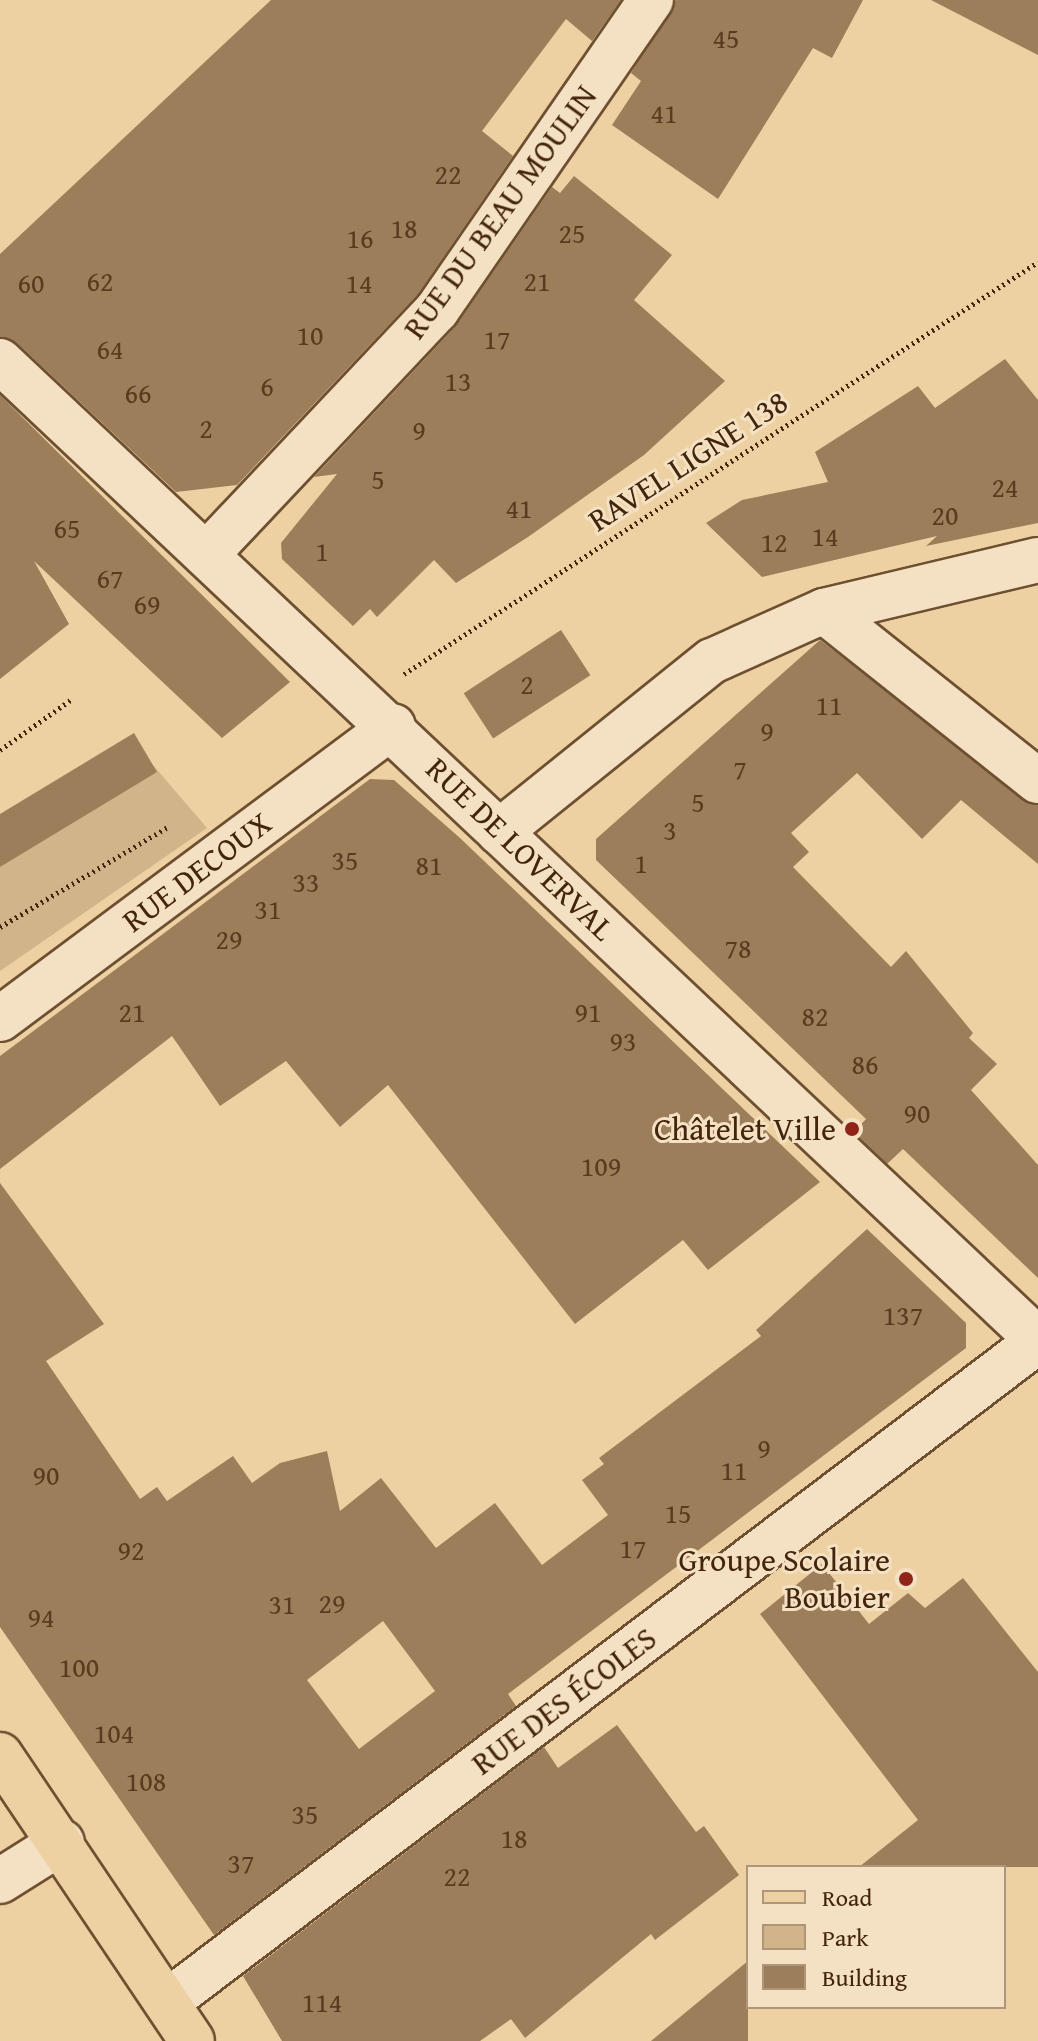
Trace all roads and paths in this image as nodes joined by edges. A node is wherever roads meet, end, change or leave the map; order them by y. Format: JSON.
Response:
{"nodes":[{"id":1,"x":651,"y":0,"type":"edge"},
{"id":2,"x":1038,"y":262,"type":"edge"},
{"id":3,"x":0,"y":361,"type":"edge"},
{"id":4,"x":206,"y":555,"type":"junction"},
{"id":5,"x":1038,"y":560,"type":"edge"},
{"id":6,"x":824,"y":611,"type":"junction"},
{"id":7,"x":72,"y":699,"type":"dead end"},
{"id":8,"x":378,"y":713,"type":"junction"},
{"id":9,"x":0,"y":750,"type":"edge"},
{"id":10,"x":1038,"y":781,"type":"edge"},
{"id":11,"x":499,"y":832,"type":"junction"},
{"id":12,"x":0,"y":1019,"type":"edge"},
{"id":13,"x":1038,"y":1341,"type":"edge"},
{"id":14,"x":0,"y":1755,"type":"edge"},
{"id":15,"x":62,"y":1842,"type":"junction"},
{"id":16,"x":0,"y":1881,"type":"edge"},
{"id":17,"x":167,"y":2002,"type":"junction"},
{"id":18,"x":192,"y":2041,"type":"edge"}],
"edges":[{"from":1,"to":4,"type":"street","name":"RUE DU BEAU MOULIN"},
{"from":2,"to":8,"type":"path","name":"RAVEL LIGNE 138"},
{"from":3,"to":4,"type":"street","name":"RUE DE LOVERVAL"},
{"from":4,"to":8,"type":"street","name":"RUE DE LOVERVAL"},
{"from":5,"to":6,"type":"street"},
{"from":6,"to":10,"type":"street"},
{"from":6,"to":11,"type":"street"},
{"from":7,"to":9,"type":"path"},
{"from":8,"to":11,"type":"street","name":"RUE DE LOVERVAL"},
{"from":8,"to":12,"type":"street","name":"RUE DECOUX"},
{"from":11,"to":13,"type":"street","name":"RUE DE LOVERVAL"},
{"from":13,"to":17,"type":"street","name":"RUE DES ÉCOLES"},
{"from":14,"to":15,"type":"main road"},
{"from":15,"to":16,"type":"street"},
{"from":15,"to":17,"type":"main road"},
{"from":17,"to":18,"type":"main road"}]}
